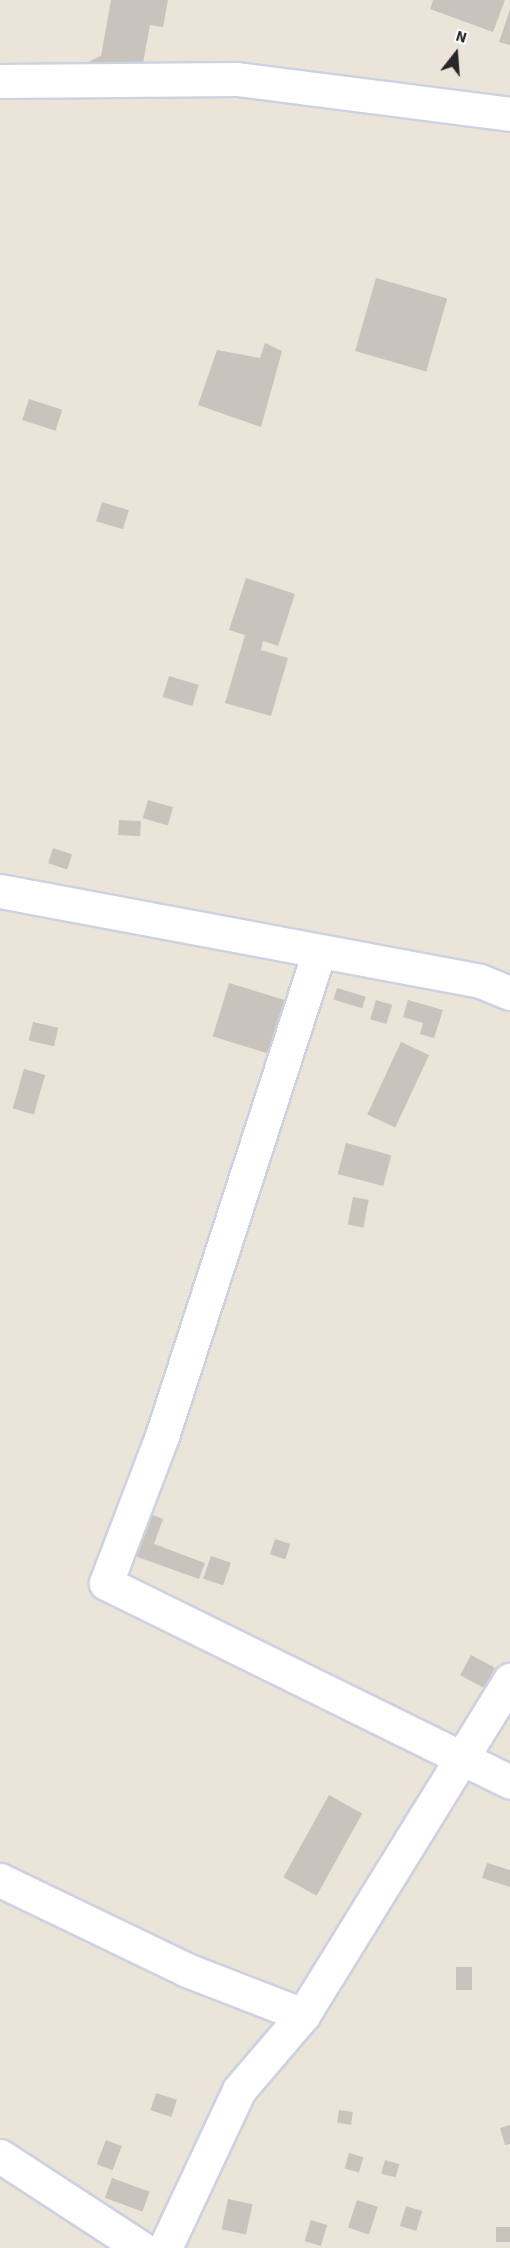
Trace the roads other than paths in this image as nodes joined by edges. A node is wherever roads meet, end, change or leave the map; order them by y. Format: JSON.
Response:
{"nodes":[{"id":1,"x":0,"y":81,"type":"edge"},
{"id":2,"x":510,"y":114,"type":"edge"},
{"id":3,"x":0,"y":891,"type":"edge"},
{"id":4,"x":320,"y":951,"type":"junction"},
{"id":5,"x":510,"y":993,"type":"edge"},
{"id":6,"x":510,"y":1680,"type":"edge"},
{"id":7,"x":460,"y":1761,"type":"junction"},
{"id":8,"x":510,"y":1782,"type":"edge"},
{"id":9,"x":0,"y":1880,"type":"edge"},
{"id":10,"x":303,"y":2015,"type":"junction"},
{"id":11,"x":0,"y":2156,"type":"edge"},
{"id":12,"x":141,"y":2248,"type":"edge"},
{"id":13,"x":165,"y":2248,"type":"edge"}],
"edges":[{"from":1,"to":2,"type":"street"},
{"from":3,"to":4,"type":"street"},
{"from":4,"to":5,"type":"street"},
{"from":4,"to":7,"type":"street"},
{"from":6,"to":7,"type":"street"},
{"from":7,"to":8,"type":"street"},
{"from":7,"to":10,"type":"street"},
{"from":9,"to":10,"type":"street"},
{"from":10,"to":13,"type":"street"},
{"from":11,"to":12,"type":"street"}]}
